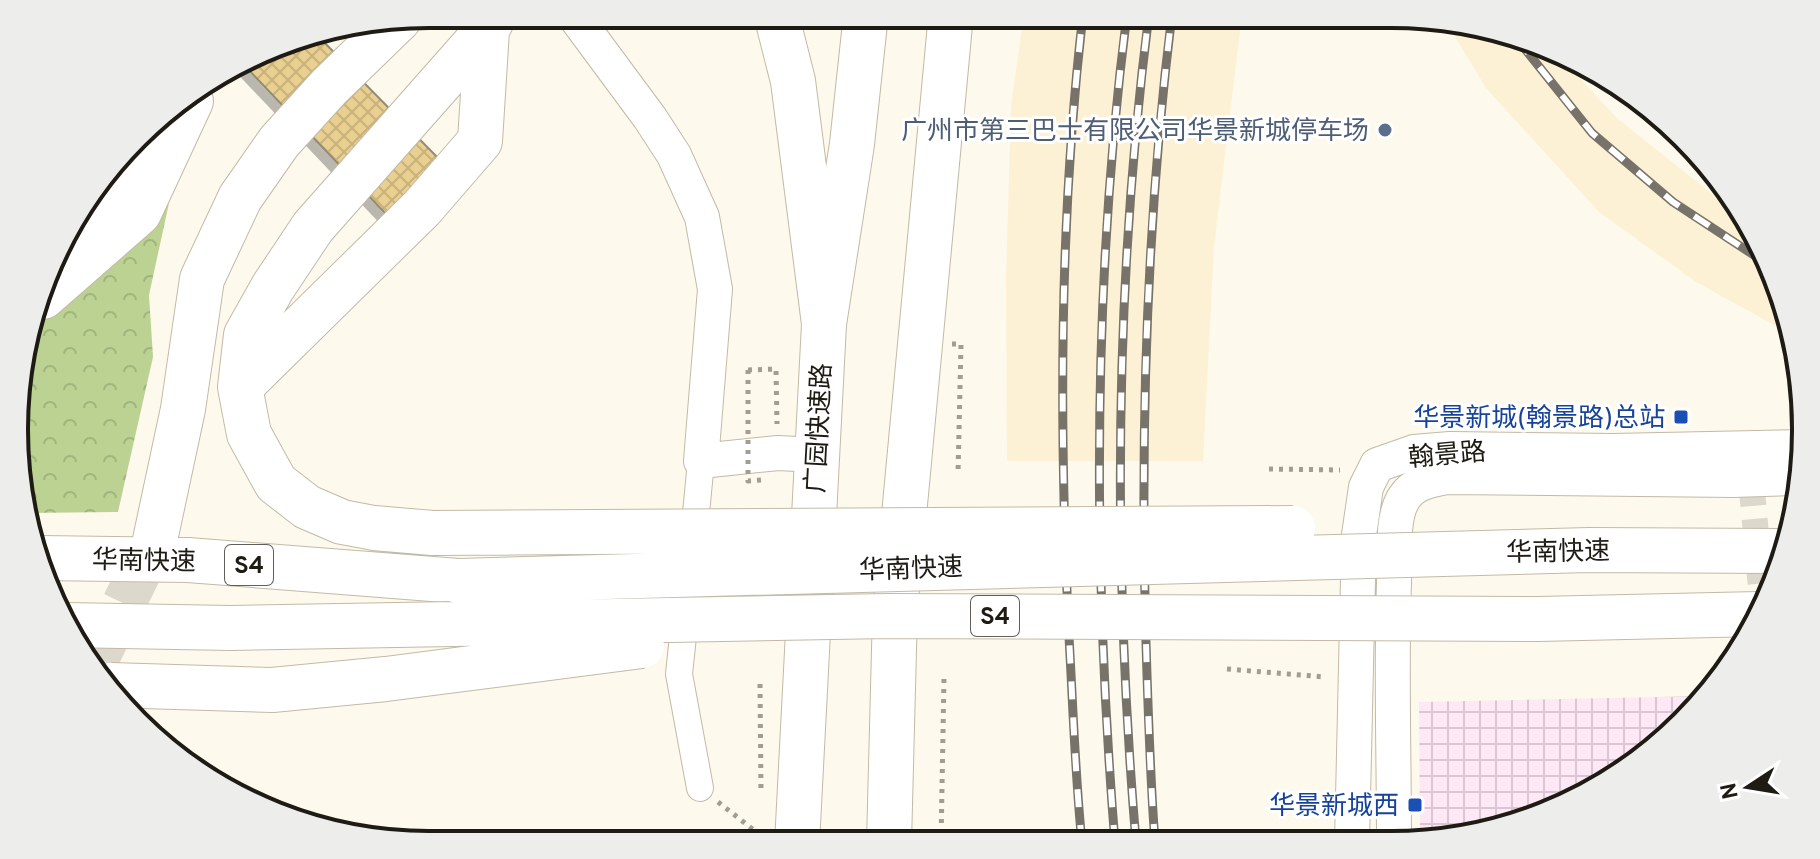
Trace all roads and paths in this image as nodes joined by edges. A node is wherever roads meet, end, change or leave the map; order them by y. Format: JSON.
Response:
{"nodes":[{"id":1,"x":486,"y":28,"type":"edge"},
{"id":2,"x":490,"y":28,"type":"edge"},
{"id":3,"x":583,"y":28,"type":"edge"},
{"id":4,"x":780,"y":28,"type":"edge"},
{"id":5,"x":864,"y":28,"type":"edge"},
{"id":6,"x":950,"y":28,"type":"edge"},
{"id":7,"x":387,"y":30,"type":"edge"},
{"id":8,"x":191,"y":106,"type":"edge"},
{"id":9,"x":167,"y":127,"type":"edge"},
{"id":10,"x":107,"y":190,"type":"edge"},
{"id":11,"x":54,"y":287,"type":"edge"},
{"id":12,"x":824,"y":324,"type":"junction"},
{"id":13,"x":961,"y":344,"type":"dead end"},
{"id":14,"x":240,"y":387,"type":"junction"},
{"id":15,"x":1791,"y":451,"type":"edge"},
{"id":16,"x":701,"y":461,"type":"junction"},
{"id":17,"x":785,"y":462,"type":"junction"},
{"id":18,"x":1377,"y":465,"type":"junction"},
{"id":19,"x":1750,"y":465,"type":"junction"},
{"id":20,"x":1269,"y":469,"type":"dead end"},
{"id":21,"x":958,"y":474,"type":"dead end"},
{"id":22,"x":1789,"y":476,"type":"edge"},
{"id":23,"x":155,"y":540,"type":"tunnel mouth"},
{"id":24,"x":1667,"y":549,"type":"junction"},
{"id":25,"x":1773,"y":551,"type":"edge"},
{"id":26,"x":49,"y":558,"type":"edge"},
{"id":27,"x":1747,"y":614,"type":"edge"},
{"id":28,"x":888,"y":616,"type":"junction"},
{"id":29,"x":79,"y":625,"type":"edge"},
{"id":30,"x":1227,"y":669,"type":"dead end"},
{"id":31,"x":944,"y":678,"type":"dead end"},
{"id":32,"x":1354,"y":680,"type":"junction"},
{"id":33,"x":760,"y":684,"type":"dead end"},
{"id":34,"x":121,"y":685,"type":"edge"},
{"id":35,"x":700,"y":788,"type":"joint"},
{"id":36,"x":762,"y":807,"type":"dead end"},
{"id":37,"x":772,"y":831,"type":"edge"},
{"id":38,"x":779,"y":831,"type":"edge"},
{"id":39,"x":889,"y":831,"type":"edge"},
{"id":40,"x":941,"y":831,"type":"edge"},
{"id":41,"x":1352,"y":831,"type":"edge"},
{"id":42,"x":1394,"y":831,"type":"edge"}],
"edges":[{"from":1,"to":14,"type":"highway"},
{"from":2,"to":14,"type":"highway"},
{"from":3,"to":16,"type":"street"},
{"from":4,"to":12,"type":"highway"},
{"from":5,"to":12,"type":"highway","name":"广园快速路"},
{"from":6,"to":39,"type":"highway"},
{"from":7,"to":23,"type":"highway"},
{"from":8,"to":11,"type":"highway"},
{"from":9,"to":10,"type":"highway"},
{"from":12,"to":17,"type":"highway","name":"广园快速路"},
{"from":13,"to":21,"type":"path"},
{"from":14,"to":24,"type":"highway","bridge":true},
{"from":15,"to":19,"type":"street","name":"翰景路"},
{"from":16,"to":17,"type":"street"},
{"from":16,"to":35,"type":"street"},
{"from":17,"to":17,"type":"path","bridge":true},
{"from":17,"to":38,"type":"highway","name":"广园快速路"},
{"from":18,"to":19,"type":"street","name":"翰景路"},
{"from":18,"to":20,"type":"path"},
{"from":18,"to":32,"type":"street","name":"翰景路"},
{"from":19,"to":22,"type":"street","name":"翰景路"},
{"from":19,"to":42,"type":"street","name":"翰景路"},
{"from":24,"to":25,"type":"highway","name":"华南快速","number":"S4","bridge":true},
{"from":24,"to":26,"type":"highway","name":"华南快速","number":"S4","bridge":true},
{"from":27,"to":28,"type":"highway","name":"华南快速","number":"S4","bridge":true},
{"from":28,"to":29,"type":"highway","name":"华南快速","number":"S4","bridge":true},
{"from":28,"to":34,"type":"highway","bridge":true},
{"from":30,"to":32,"type":"path"},
{"from":31,"to":40,"type":"path"},
{"from":32,"to":41,"type":"street","name":"翰景路"},
{"from":33,"to":36,"type":"path"},
{"from":35,"to":37,"type":"path"}]}
